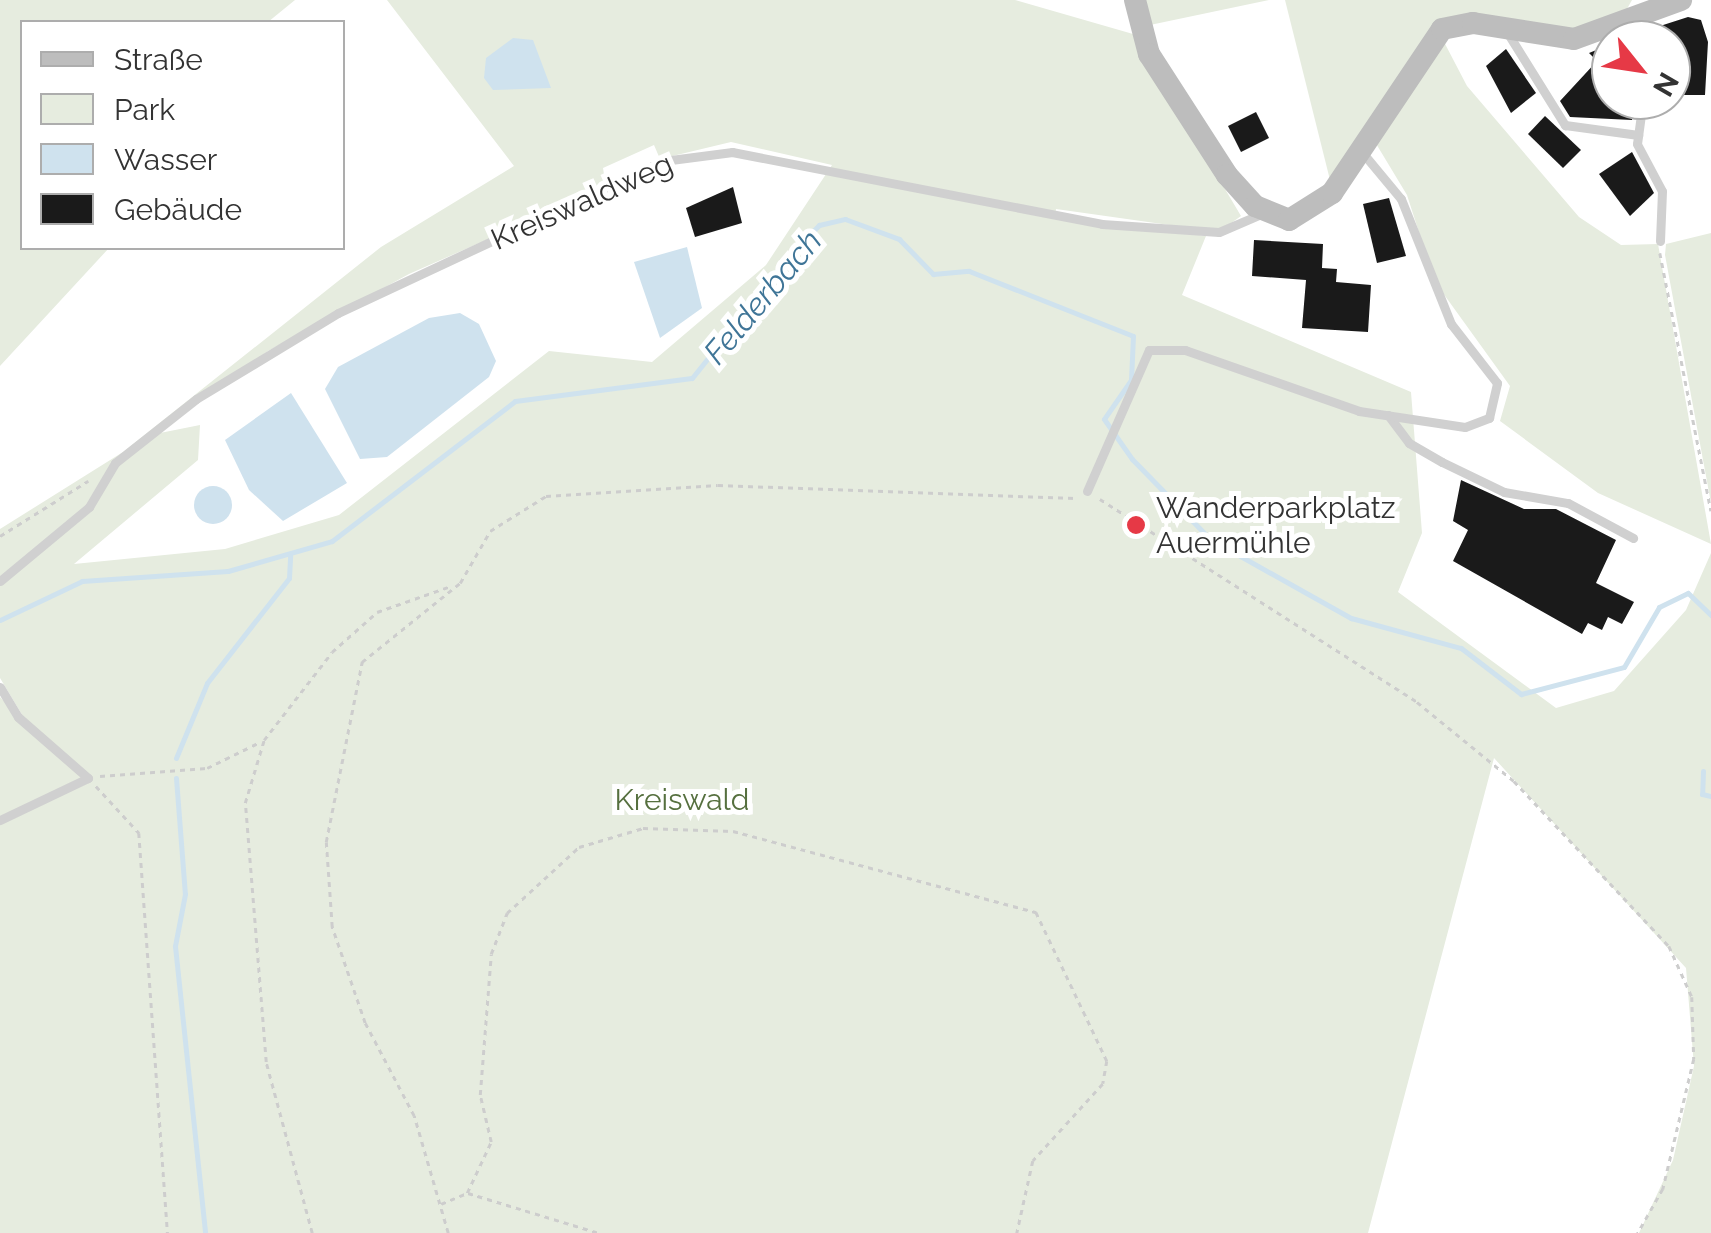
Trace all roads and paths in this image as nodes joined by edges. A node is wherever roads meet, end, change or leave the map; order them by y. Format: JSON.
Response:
{"nodes":[{"id":1,"x":1135,"y":0,"type":"edge"},
{"id":2,"x":1681,"y":0,"type":"edge"},
{"id":3,"x":1649,"y":20,"type":"edge"},
{"id":4,"x":1506,"y":30,"type":"junction"},
{"id":5,"x":1591,"y":36,"type":"edge"},
{"id":6,"x":1640,"y":120,"type":"edge"},
{"id":7,"x":1638,"y":135,"type":"junction"},
{"id":8,"x":1360,"y":150,"type":"junction"},
{"id":9,"x":1263,"y":212,"type":"junction"},
{"id":10,"x":1660,"y":241,"type":"joint"},
{"id":11,"x":1388,"y":415,"type":"junction"},
{"id":12,"x":115,"y":464,"type":"junction"},
{"id":13,"x":1087,"y":491,"type":"junction"},
{"id":14,"x":1711,"y":511,"type":"edge"},
{"id":15,"x":0,"y":536,"type":"edge"},
{"id":16,"x":1633,"y":538,"type":"dead end"},
{"id":17,"x":0,"y":581,"type":"edge"},
{"id":18,"x":460,"y":583,"type":"junction"},
{"id":19,"x":0,"y":688,"type":"edge"},
{"id":20,"x":264,"y":740,"type":"junction"},
{"id":21,"x":88,"y":778,"type":"junction"},
{"id":22,"x":0,"y":820,"type":"edge"},
{"id":23,"x":467,"y":1193,"type":"junction"},
{"id":24,"x":440,"y":1205,"type":"junction"},
{"id":25,"x":168,"y":1233,"type":"edge"},
{"id":26,"x":312,"y":1233,"type":"edge"},
{"id":27,"x":448,"y":1233,"type":"edge"},
{"id":28,"x":598,"y":1233,"type":"edge"},
{"id":29,"x":1018,"y":1233,"type":"edge"},
{"id":30,"x":1638,"y":1233,"type":"edge"}],
"edges":[{"from":1,"to":9,"type":"street"},
{"from":2,"to":3,"type":"street"},
{"from":4,"to":5,"type":"street"},
{"from":4,"to":7,"type":"lane"},
{"from":4,"to":8,"type":"street"},
{"from":6,"to":7,"type":"lane"},
{"from":7,"to":10,"type":"lane"},
{"from":8,"to":9,"type":"street"},
{"from":8,"to":11,"type":"lane"},
{"from":9,"to":12,"type":"lane","name":"Kreiswaldweg"},
{"from":10,"to":14,"type":"path"},
{"from":11,"to":13,"type":"lane"},
{"from":11,"to":16,"type":"lane"},
{"from":12,"to":15,"type":"path"},
{"from":12,"to":17,"type":"lane","name":"Kreiswaldweg"},
{"from":13,"to":18,"type":"path"},
{"from":13,"to":30,"type":"path"},
{"from":18,"to":20,"type":"path"},
{"from":18,"to":24,"type":"path"},
{"from":19,"to":21,"type":"lane"},
{"from":20,"to":21,"type":"path"},
{"from":20,"to":26,"type":"path"},
{"from":21,"to":22,"type":"lane"},
{"from":21,"to":25,"type":"path"},
{"from":23,"to":24,"type":"path"},
{"from":23,"to":28,"type":"path"},
{"from":23,"to":29,"type":"path"},
{"from":24,"to":27,"type":"path"}]}
